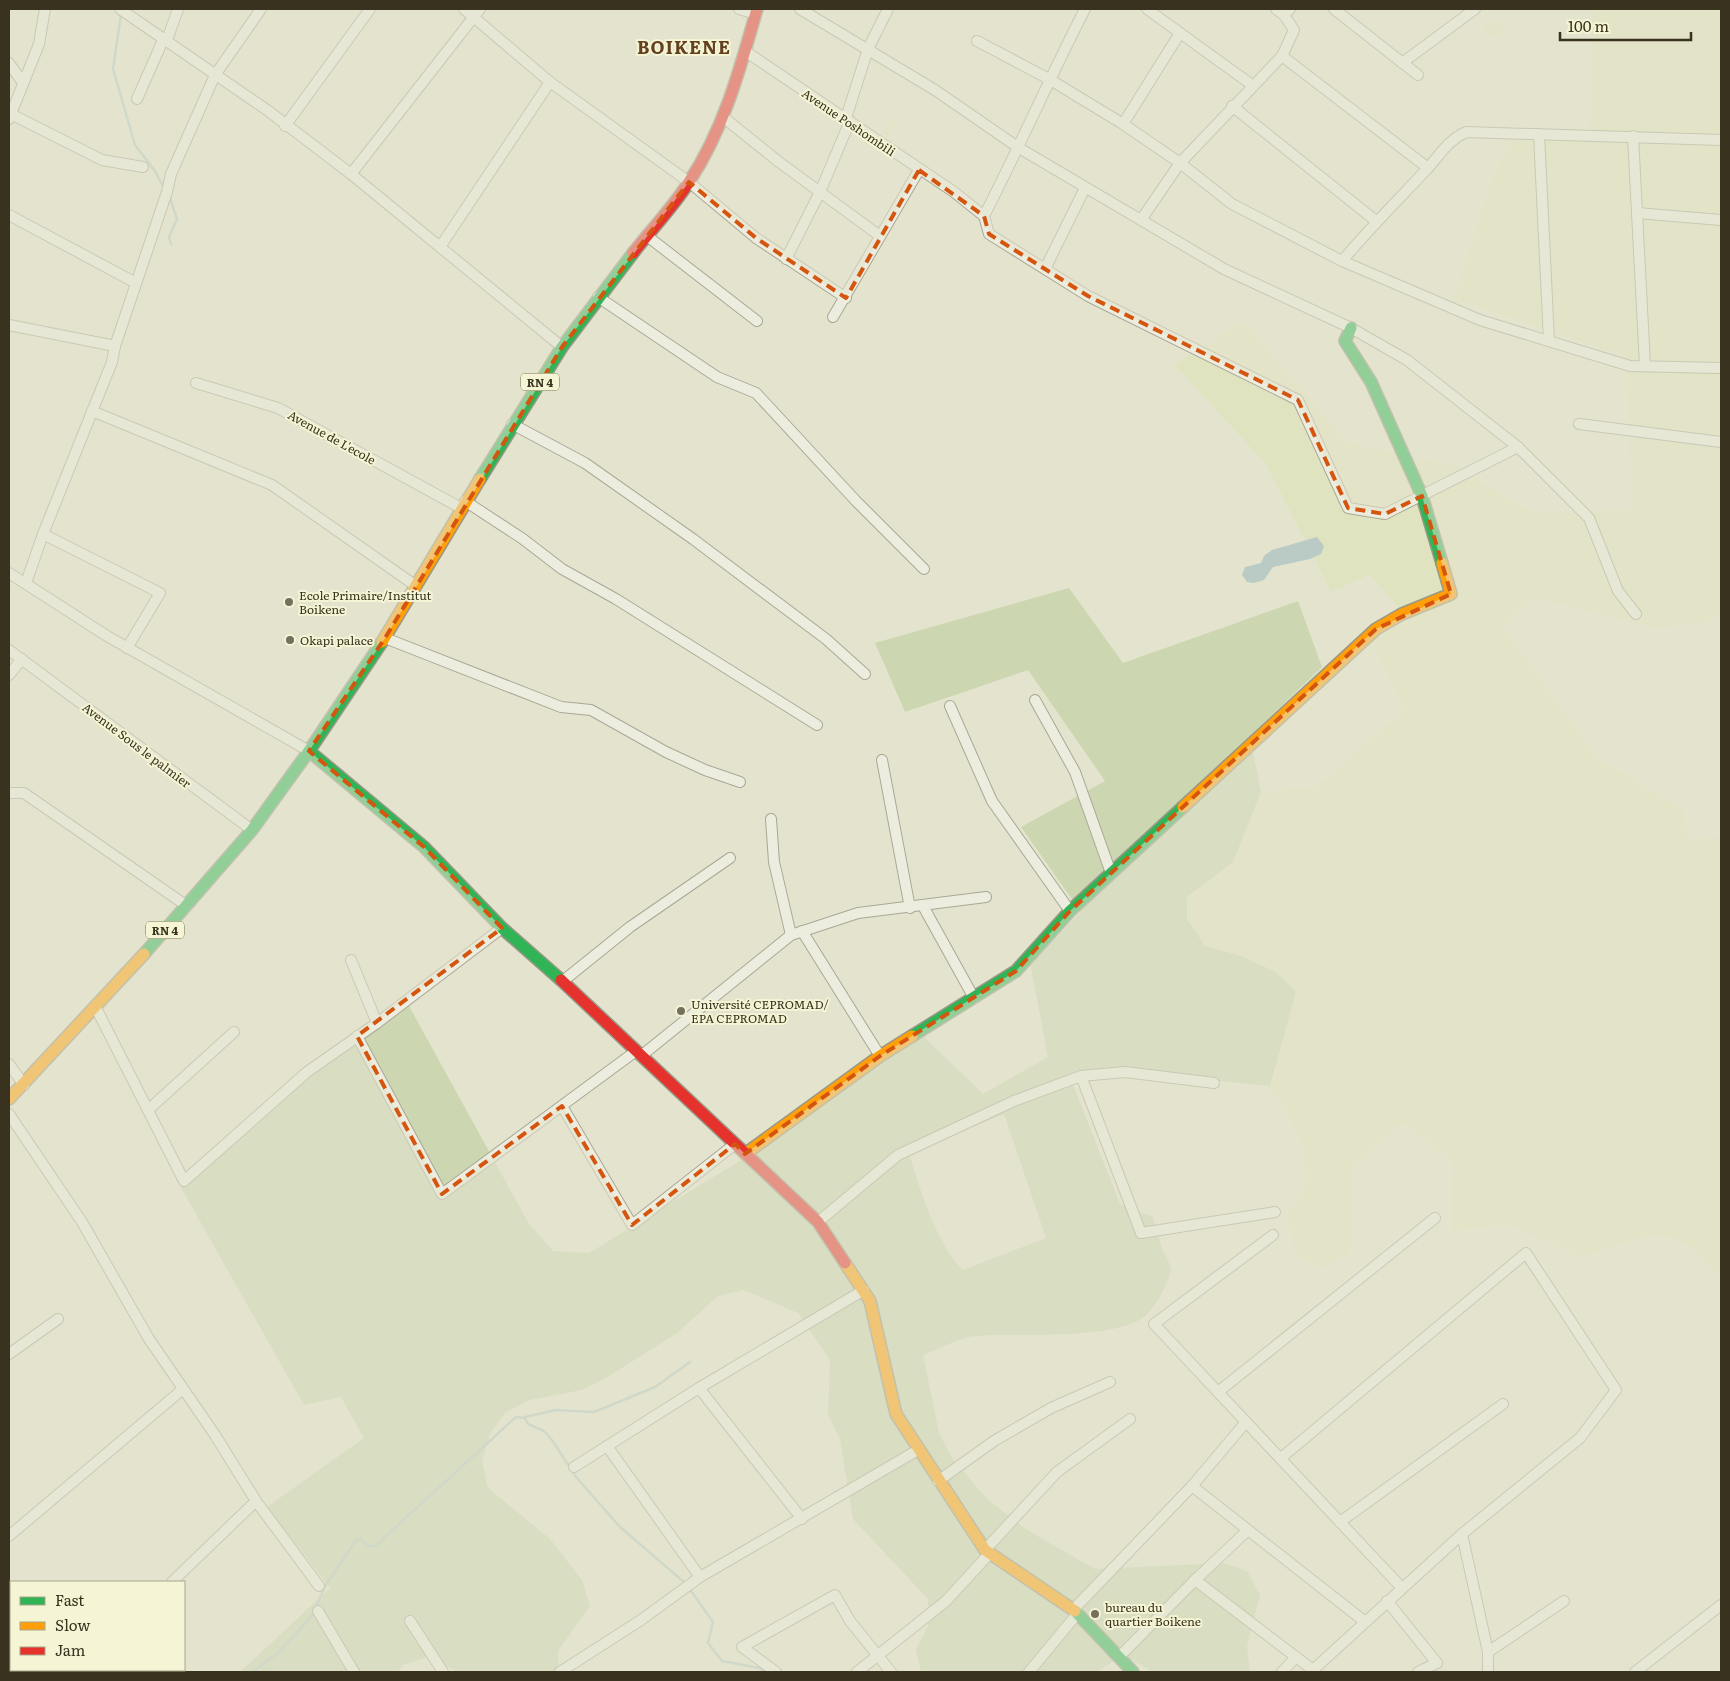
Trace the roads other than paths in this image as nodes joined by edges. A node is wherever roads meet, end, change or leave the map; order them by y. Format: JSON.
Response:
{"nodes":[{"id":1,"x":45,"y":9,"type":"edge"},
{"id":2,"x":120,"y":9,"type":"edge"},
{"id":3,"x":178,"y":9,"type":"edge"},
{"id":4,"x":261,"y":9,"type":"edge"},
{"id":5,"x":370,"y":9,"type":"edge"},
{"id":6,"x":464,"y":9,"type":"edge"},
{"id":7,"x":739,"y":9,"type":"edge"},
{"id":8,"x":800,"y":9,"type":"edge"},
{"id":9,"x":888,"y":9,"type":"edge"},
{"id":10,"x":1085,"y":9,"type":"edge"},
{"id":11,"x":1147,"y":9,"type":"edge"},
{"id":12,"x":1334,"y":9,"type":"edge"},
{"id":13,"x":1475,"y":9,"type":"edge"},
{"id":14,"x":1283,"y":11,"type":"edge"},
{"id":15,"x":757,"y":12,"type":"edge"},
{"id":16,"x":477,"y":13,"type":"edge"},
{"id":17,"x":1180,"y":34,"type":"junction"},
{"id":18,"x":166,"y":39,"type":"junction"},
{"id":19,"x":977,"y":41,"type":"dead end"},
{"id":20,"x":868,"y":49,"type":"junction"},
{"id":21,"x":745,"y":51,"type":"junction"},
{"id":22,"x":1282,"y":56,"type":"junction"},
{"id":23,"x":9,"y":63,"type":"edge"},
{"id":24,"x":1402,"y":63,"type":"junction"},
{"id":25,"x":215,"y":75,"type":"junction"},
{"id":26,"x":1418,"y":75,"type":"dead end"},
{"id":27,"x":1049,"y":79,"type":"junction"},
{"id":28,"x":550,"y":82,"type":"junction"},
{"id":29,"x":23,"y":83,"type":"junction"},
{"id":30,"x":1252,"y":85,"type":"junction"},
{"id":31,"x":137,"y":99,"type":"dead end"},
{"id":32,"x":1232,"y":106,"type":"junction"},
{"id":33,"x":10,"y":117,"type":"edge"},
{"id":34,"x":722,"y":117,"type":"junction"},
{"id":35,"x":848,"y":120,"type":"junction"},
{"id":36,"x":1123,"y":124,"type":"junction"},
{"id":37,"x":286,"y":126,"type":"junction"},
{"id":38,"x":1539,"y":134,"type":"junction"},
{"id":39,"x":1633,"y":136,"type":"junction"},
{"id":40,"x":1721,"y":140,"type":"edge"},
{"id":41,"x":1019,"y":148,"type":"junction"},
{"id":42,"x":1180,"y":163,"type":"junction"},
{"id":43,"x":143,"y":167,"type":"dead end"},
{"id":44,"x":1428,"y":168,"type":"junction"},
{"id":45,"x":919,"y":170,"type":"junction"},
{"id":46,"x":352,"y":174,"type":"junction"},
{"id":47,"x":689,"y":182,"type":"junction"},
{"id":48,"x":1084,"y":188,"type":"junction"},
{"id":49,"x":820,"y":192,"type":"junction"},
{"id":50,"x":1637,"y":213,"type":"junction"},
{"id":51,"x":9,"y":215,"type":"edge"},
{"id":52,"x":984,"y":216,"type":"junction"},
{"id":53,"x":1141,"y":220,"type":"junction"},
{"id":54,"x":1721,"y":220,"type":"edge"},
{"id":55,"x":1376,"y":221,"type":"junction"},
{"id":56,"x":647,"y":236,"type":"junction"},
{"id":57,"x":880,"y":236,"type":"junction"},
{"id":58,"x":440,"y":247,"type":"junction"},
{"id":59,"x":786,"y":259,"type":"junction"},
{"id":60,"x":1342,"y":261,"type":"junction"},
{"id":61,"x":1045,"y":269,"type":"junction"},
{"id":62,"x":136,"y":283,"type":"junction"},
{"id":63,"x":598,"y":297,"type":"junction"},
{"id":64,"x":846,"y":298,"type":"junction"},
{"id":65,"x":834,"y":317,"type":"dead end"},
{"id":66,"x":758,"y":320,"type":"dead end"},
{"id":67,"x":9,"y":325,"type":"edge"},
{"id":68,"x":1351,"y":328,"type":"junction"},
{"id":69,"x":1549,"y":341,"type":"junction"},
{"id":70,"x":115,"y":346,"type":"junction"},
{"id":71,"x":562,"y":347,"type":"junction"},
{"id":72,"x":1645,"y":366,"type":"junction"},
{"id":73,"x":1721,"y":368,"type":"edge"},
{"id":74,"x":196,"y":383,"type":"dead end"},
{"id":75,"x":92,"y":411,"type":"junction"},
{"id":76,"x":512,"y":424,"type":"junction"},
{"id":77,"x":1579,"y":424,"type":"dead end"},
{"id":78,"x":1721,"y":442,"type":"edge"},
{"id":79,"x":1518,"y":447,"type":"junction"},
{"id":80,"x":1422,"y":496,"type":"junction"},
{"id":81,"x":463,"y":505,"type":"junction"},
{"id":82,"x":43,"y":534,"type":"junction"},
{"id":83,"x":924,"y":569,"type":"dead end"},
{"id":84,"x":9,"y":573,"type":"edge"},
{"id":85,"x":26,"y":583,"type":"junction"},
{"id":86,"x":416,"y":586,"type":"junction"},
{"id":87,"x":1636,"y":614,"type":"dead end"},
{"id":88,"x":385,"y":638,"type":"junction"},
{"id":89,"x":127,"y":648,"type":"junction"},
{"id":90,"x":9,"y":650,"type":"edge"},
{"id":91,"x":22,"y":659,"type":"junction"},
{"id":92,"x":865,"y":674,"type":"dead end"},
{"id":93,"x":9,"y":675,"type":"edge"},
{"id":94,"x":1035,"y":700,"type":"dead end"},
{"id":95,"x":950,"y":706,"type":"dead end"},
{"id":96,"x":817,"y":725,"type":"dead end"},
{"id":97,"x":309,"y":751,"type":"junction"},
{"id":98,"x":882,"y":760,"type":"dead end"},
{"id":99,"x":740,"y":782,"type":"dead end"},
{"id":100,"x":9,"y":793,"type":"edge"},
{"id":101,"x":771,"y":819,"type":"dead end"},
{"id":102,"x":252,"y":830,"type":"junction"},
{"id":103,"x":730,"y":858,"type":"dead end"},
{"id":104,"x":1111,"y":873,"type":"junction"},
{"id":105,"x":986,"y":897,"type":"dead end"},
{"id":106,"x":187,"y":906,"type":"junction"},
{"id":107,"x":923,"y":906,"type":"junction"},
{"id":108,"x":910,"y":908,"type":"junction"},
{"id":109,"x":1070,"y":911,"type":"junction"},
{"id":110,"x":502,"y":928,"type":"junction"},
{"id":111,"x":802,"y":931,"type":"junction"},
{"id":112,"x":791,"y":935,"type":"junction"},
{"id":113,"x":351,"y":960,"type":"dead end"},
{"id":114,"x":563,"y":981,"type":"junction"},
{"id":115,"x":974,"y":998,"type":"junction"},
{"id":116,"x":96,"y":1008,"type":"junction"},
{"id":117,"x":377,"y":1023,"type":"junction"},
{"id":118,"x":234,"y":1032,"type":"dead end"},
{"id":119,"x":357,"y":1036,"type":"junction"},
{"id":120,"x":638,"y":1053,"type":"junction"},
{"id":121,"x":880,"y":1056,"type":"junction"},
{"id":122,"x":9,"y":1064,"type":"edge"},
{"id":123,"x":1081,"y":1076,"type":"junction"},
{"id":124,"x":1214,"y":1083,"type":"dead end"},
{"id":125,"x":24,"y":1085,"type":"junction"},
{"id":126,"x":9,"y":1099,"type":"edge"},
{"id":127,"x":562,"y":1106,"type":"junction"},
{"id":128,"x":148,"y":1110,"type":"junction"},
{"id":129,"x":9,"y":1114,"type":"edge"},
{"id":130,"x":735,"y":1144,"type":"junction"},
{"id":131,"x":745,"y":1154,"type":"junction"},
{"id":132,"x":1275,"y":1212,"type":"dead end"},
{"id":133,"x":1435,"y":1218,"type":"dead end"},
{"id":134,"x":818,"y":1222,"type":"junction"},
{"id":135,"x":1273,"y":1235,"type":"dead end"},
{"id":136,"x":864,"y":1290,"type":"junction"},
{"id":137,"x":58,"y":1319,"type":"dead end"},
{"id":138,"x":9,"y":1354,"type":"edge"},
{"id":139,"x":1110,"y":1382,"type":"dead end"},
{"id":140,"x":699,"y":1388,"type":"junction"},
{"id":141,"x":183,"y":1389,"type":"junction"},
{"id":142,"x":1218,"y":1392,"type":"junction"},
{"id":143,"x":1503,"y":1404,"type":"dead end"},
{"id":144,"x":1130,"y":1419,"type":"dead end"},
{"id":145,"x":1246,"y":1422,"type":"junction"},
{"id":146,"x":607,"y":1446,"type":"junction"},
{"id":147,"x":918,"y":1450,"type":"junction"},
{"id":148,"x":1281,"y":1458,"type":"junction"},
{"id":149,"x":574,"y":1467,"type":"dead end"},
{"id":150,"x":938,"y":1480,"type":"junction"},
{"id":151,"x":1192,"y":1486,"type":"junction"},
{"id":152,"x":256,"y":1500,"type":"junction"},
{"id":153,"x":802,"y":1518,"type":"junction"},
{"id":154,"x":1340,"y":1522,"type":"junction"},
{"id":155,"x":1248,"y":1530,"type":"junction"},
{"id":156,"x":1462,"y":1534,"type":"junction"},
{"id":157,"x":9,"y":1536,"type":"edge"},
{"id":158,"x":987,"y":1551,"type":"junction"},
{"id":159,"x":700,"y":1577,"type":"junction"},
{"id":160,"x":1195,"y":1580,"type":"junction"},
{"id":161,"x":173,"y":1581,"type":"edge"},
{"id":162,"x":319,"y":1586,"type":"dead end"},
{"id":163,"x":1402,"y":1588,"type":"junction"},
{"id":164,"x":1388,"y":1601,"type":"junction"},
{"id":165,"x":1564,"y":1601,"type":"dead end"},
{"id":166,"x":1721,"y":1605,"type":"edge"},
{"id":167,"x":318,"y":1612,"type":"dead end"},
{"id":168,"x":1075,"y":1612,"type":"junction"},
{"id":169,"x":410,"y":1621,"type":"dead end"},
{"id":170,"x":1364,"y":1621,"type":"junction"},
{"id":171,"x":1488,"y":1652,"type":"junction"},
{"id":172,"x":879,"y":1656,"type":"junction"},
{"id":173,"x":1119,"y":1657,"type":"junction"},
{"id":174,"x":1296,"y":1657,"type":"junction"},
{"id":175,"x":354,"y":1672,"type":"edge"},
{"id":176,"x":443,"y":1672,"type":"edge"},
{"id":177,"x":560,"y":1672,"type":"edge"},
{"id":178,"x":776,"y":1672,"type":"edge"},
{"id":179,"x":856,"y":1672,"type":"edge"},
{"id":180,"x":891,"y":1672,"type":"edge"},
{"id":181,"x":1029,"y":1672,"type":"edge"},
{"id":182,"x":1133,"y":1672,"type":"edge"},
{"id":183,"x":1282,"y":1672,"type":"edge"},
{"id":184,"x":1418,"y":1672,"type":"edge"},
{"id":185,"x":1488,"y":1672,"type":"edge"},
{"id":186,"x":1635,"y":1672,"type":"edge"}],
"edges":[{"from":1,"to":29,"type":"street"},
{"from":2,"to":18,"type":"street"},
{"from":3,"to":18,"type":"street"},
{"from":4,"to":25,"type":"street"},
{"from":5,"to":37,"type":"street"},
{"from":6,"to":16,"type":"street"},
{"from":7,"to":15,"type":"street"},
{"from":8,"to":20,"type":"street"},
{"from":9,"to":20,"type":"street"},
{"from":10,"to":27,"type":"street"},
{"from":11,"to":17,"type":"street"},
{"from":12,"to":24,"type":"street"},
{"from":13,"to":24,"type":"street"},
{"from":14,"to":22,"type":"street"},
{"from":15,"to":21,"type":"main road","number":"RN 4"},
{"from":16,"to":28,"type":"street"},
{"from":16,"to":46,"type":"street"},
{"from":17,"to":30,"type":"street"},
{"from":17,"to":36,"type":"street"},
{"from":18,"to":25,"type":"street"},
{"from":18,"to":31,"type":"street"},
{"from":19,"to":27,"type":"street"},
{"from":20,"to":35,"type":"street"},
{"from":20,"to":41,"type":"street"},
{"from":21,"to":34,"type":"main road","number":"RN 4"},
{"from":21,"to":35,"type":"street","name":"Avenue Poshombili"},
{"from":22,"to":30,"type":"street"},
{"from":22,"to":44,"type":"street"},
{"from":23,"to":29,"type":"street"},
{"from":24,"to":26,"type":"street"},
{"from":25,"to":37,"type":"street"},
{"from":25,"to":62,"type":"street"},
{"from":27,"to":36,"type":"street"},
{"from":27,"to":41,"type":"street"},
{"from":28,"to":47,"type":"street"},
{"from":28,"to":58,"type":"street"},
{"from":29,"to":33,"type":"street"},
{"from":30,"to":32,"type":"street"},
{"from":32,"to":42,"type":"street"},
{"from":32,"to":55,"type":"street"},
{"from":33,"to":43,"type":"street"},
{"from":34,"to":47,"type":"main road","number":"RN 4"},
{"from":34,"to":49,"type":"street"},
{"from":35,"to":45,"type":"street","name":"Avenue Poshombili"},
{"from":35,"to":49,"type":"street"},
{"from":36,"to":42,"type":"street"},
{"from":37,"to":46,"type":"street"},
{"from":38,"to":39,"type":"street"},
{"from":38,"to":44,"type":"street"},
{"from":38,"to":69,"type":"street"},
{"from":39,"to":40,"type":"street"},
{"from":39,"to":50,"type":"street"},
{"from":41,"to":48,"type":"street"},
{"from":41,"to":52,"type":"street"},
{"from":42,"to":53,"type":"street"},
{"from":42,"to":60,"type":"street"},
{"from":44,"to":55,"type":"street"},
{"from":45,"to":52,"type":"street","name":"Avenue Poshombili"},
{"from":45,"to":57,"type":"street"},
{"from":46,"to":58,"type":"street"},
{"from":47,"to":56,"type":"main road","number":"RN 4"},
{"from":47,"to":59,"type":"street"},
{"from":48,"to":53,"type":"street"},
{"from":48,"to":61,"type":"street"},
{"from":49,"to":57,"type":"street"},
{"from":49,"to":59,"type":"street"},
{"from":50,"to":54,"type":"street"},
{"from":50,"to":72,"type":"street"},
{"from":51,"to":62,"type":"street"},
{"from":52,"to":61,"type":"street"},
{"from":53,"to":68,"type":"street"},
{"from":55,"to":60,"type":"street"},
{"from":56,"to":63,"type":"main road","number":"RN 4"},
{"from":56,"to":66,"type":"street"},
{"from":57,"to":64,"type":"street"},
{"from":58,"to":71,"type":"street"},
{"from":59,"to":64,"type":"street"},
{"from":60,"to":69,"type":"street"},
{"from":61,"to":80,"type":"street"},
{"from":62,"to":70,"type":"street"},
{"from":63,"to":71,"type":"main road","number":"RN 4"},
{"from":63,"to":83,"type":"street"},
{"from":64,"to":65,"type":"street"},
{"from":67,"to":70,"type":"street"},
{"from":68,"to":79,"type":"street"},
{"from":68,"to":80,"type":"main road"},
{"from":69,"to":72,"type":"street"},
{"from":70,"to":75,"type":"street"},
{"from":71,"to":76,"type":"main road","number":"RN 4"},
{"from":72,"to":73,"type":"street"},
{"from":74,"to":81,"type":"street","name":"Avenue de L'ecole"},
{"from":75,"to":82,"type":"street"},
{"from":75,"to":86,"type":"street"},
{"from":76,"to":81,"type":"main road","number":"RN 4"},
{"from":76,"to":92,"type":"street"},
{"from":77,"to":78,"type":"street"},
{"from":79,"to":80,"type":"street"},
{"from":79,"to":87,"type":"street"},
{"from":80,"to":104,"type":"main road"},
{"from":81,"to":86,"type":"main road","number":"RN 4"},
{"from":81,"to":96,"type":"street","name":"Avenue de L'ecole"},
{"from":82,"to":85,"type":"street"},
{"from":82,"to":89,"type":"street"},
{"from":84,"to":85,"type":"street"},
{"from":85,"to":89,"type":"street"},
{"from":86,"to":88,"type":"main road","number":"RN 4"},
{"from":88,"to":97,"type":"main road","number":"RN 4"},
{"from":88,"to":99,"type":"street"},
{"from":89,"to":97,"type":"street"},
{"from":90,"to":91,"type":"street","name":"Avenue Sous le palmier"},
{"from":91,"to":93,"type":"street"},
{"from":91,"to":102,"type":"street","name":"Avenue Sous le palmier"},
{"from":94,"to":104,"type":"street"},
{"from":95,"to":109,"type":"street"},
{"from":97,"to":102,"type":"main road","number":"RN 4"},
{"from":97,"to":110,"type":"main road"},
{"from":98,"to":108,"type":"street"},
{"from":100,"to":106,"type":"street"},
{"from":101,"to":112,"type":"street"},
{"from":102,"to":106,"type":"main road","number":"RN 4"},
{"from":103,"to":114,"type":"street"},
{"from":104,"to":109,"type":"main road"},
{"from":105,"to":107,"type":"street"},
{"from":106,"to":116,"type":"main road","number":"RN 4"},
{"from":107,"to":108,"type":"street"},
{"from":107,"to":115,"type":"street"},
{"from":108,"to":111,"type":"street"},
{"from":109,"to":115,"type":"main road"},
{"from":110,"to":114,"type":"main road"},
{"from":110,"to":117,"type":"street"},
{"from":111,"to":112,"type":"street"},
{"from":111,"to":121,"type":"street"},
{"from":112,"to":120,"type":"street"},
{"from":113,"to":117,"type":"street"},
{"from":114,"to":120,"type":"main road"},
{"from":115,"to":121,"type":"main road"},
{"from":116,"to":125,"type":"main road","number":"RN 4"},
{"from":116,"to":128,"type":"street"},
{"from":117,"to":119,"type":"street"},
{"from":118,"to":128,"type":"street"},
{"from":119,"to":127,"type":"street"},
{"from":119,"to":128,"type":"street"},
{"from":120,"to":127,"type":"street"},
{"from":120,"to":130,"type":"main road"},
{"from":121,"to":131,"type":"main road"},
{"from":122,"to":125,"type":"street"},
{"from":123,"to":124,"type":"street"},
{"from":123,"to":132,"type":"street"},
{"from":123,"to":134,"type":"street"},
{"from":125,"to":126,"type":"main road","number":"RN 4"},
{"from":127,"to":130,"type":"street"},
{"from":129,"to":141,"type":"street"},
{"from":130,"to":131,"type":"main road"},
{"from":131,"to":134,"type":"main road"},
{"from":133,"to":142,"type":"street"},
{"from":134,"to":136,"type":"main road"},
{"from":135,"to":142,"type":"street"},
{"from":136,"to":140,"type":"street"},
{"from":136,"to":147,"type":"main road"},
{"from":137,"to":138,"type":"street"},
{"from":139,"to":150,"type":"street"},
{"from":140,"to":146,"type":"street"},
{"from":140,"to":153,"type":"street"},
{"from":141,"to":152,"type":"street"},
{"from":141,"to":157,"type":"street"},
{"from":142,"to":145,"type":"street"},
{"from":143,"to":154,"type":"street"},
{"from":144,"to":158,"type":"street"},
{"from":145,"to":148,"type":"street"},
{"from":145,"to":151,"type":"street"},
{"from":146,"to":149,"type":"street"},
{"from":146,"to":159,"type":"street"},
{"from":147,"to":150,"type":"main road"},
{"from":147,"to":153,"type":"street"},
{"from":148,"to":154,"type":"street"},
{"from":148,"to":156,"type":"street"},
{"from":150,"to":158,"type":"main road"},
{"from":151,"to":155,"type":"street"},
{"from":151,"to":168,"type":"street"},
{"from":152,"to":161,"type":"street"},
{"from":152,"to":162,"type":"street"},
{"from":153,"to":159,"type":"street"},
{"from":154,"to":163,"type":"street"},
{"from":155,"to":160,"type":"street"},
{"from":155,"to":170,"type":"street"},
{"from":156,"to":163,"type":"street"},
{"from":156,"to":171,"type":"street"},
{"from":158,"to":168,"type":"main road"},
{"from":158,"to":172,"type":"street"},
{"from":159,"to":177,"type":"street"},
{"from":160,"to":173,"type":"street"},
{"from":160,"to":174,"type":"street"},
{"from":163,"to":164,"type":"street"},
{"from":164,"to":170,"type":"street"},
{"from":164,"to":184,"type":"street"},
{"from":165,"to":171,"type":"street"},
{"from":166,"to":186,"type":"street"},
{"from":167,"to":175,"type":"street"},
{"from":168,"to":173,"type":"main road"},
{"from":168,"to":181,"type":"street"},
{"from":169,"to":176,"type":"street"},
{"from":170,"to":174,"type":"street"},
{"from":171,"to":185,"type":"street"},
{"from":172,"to":178,"type":"street"},
{"from":172,"to":179,"type":"street"},
{"from":172,"to":180,"type":"street"},
{"from":173,"to":182,"type":"main road"},
{"from":174,"to":183,"type":"street"}]}
